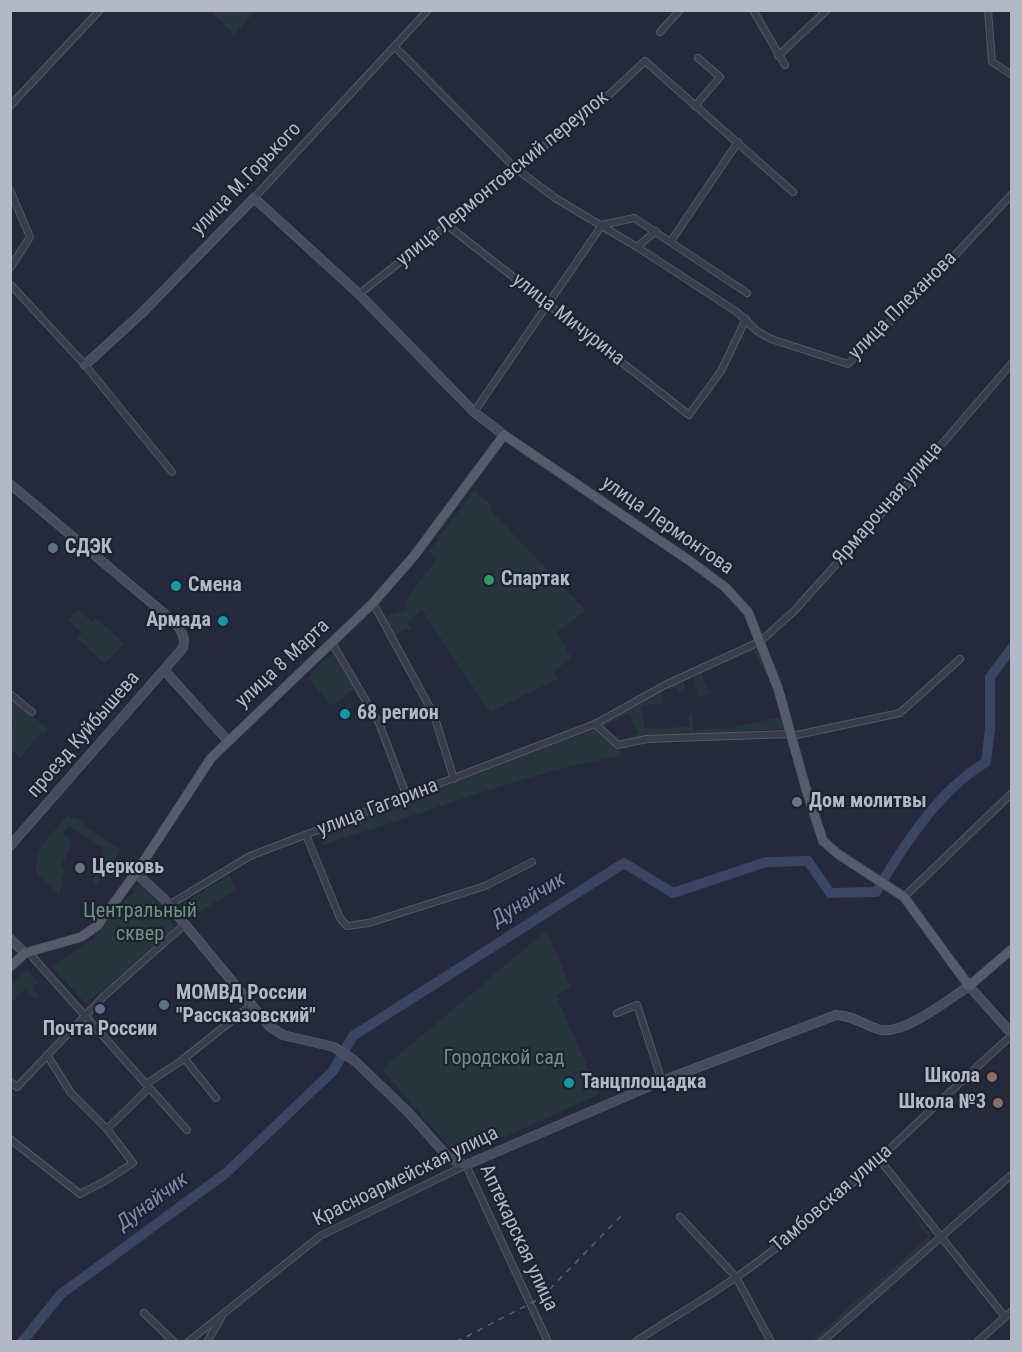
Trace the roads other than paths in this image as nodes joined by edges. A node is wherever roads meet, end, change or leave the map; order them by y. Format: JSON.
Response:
{"nodes":[{"id":1,"x":100,"y":10,"type":"edge"},
{"id":2,"x":428,"y":10,"type":"edge"},
{"id":3,"x":680,"y":10,"type":"edge"},
{"id":4,"x":753,"y":10,"type":"edge"},
{"id":5,"x":827,"y":10,"type":"edge"},
{"id":6,"x":988,"y":10,"type":"edge"},
{"id":7,"x":660,"y":32,"type":"dead end"},
{"id":8,"x":396,"y":48,"type":"junction"},
{"id":9,"x":778,"y":56,"type":"junction"},
{"id":10,"x":698,"y":58,"type":"dead end"},
{"id":11,"x":784,"y":65,"type":"dead end"},
{"id":12,"x":1011,"y":75,"type":"edge"},
{"id":13,"x":695,"y":105,"type":"junction"},
{"id":14,"x":10,"y":106,"type":"edge"},
{"id":15,"x":738,"y":142,"type":"junction"},
{"id":16,"x":514,"y":167,"type":"junction"},
{"id":17,"x":10,"y":190,"type":"edge"},
{"id":18,"x":793,"y":192,"type":"dead end"},
{"id":19,"x":1011,"y":194,"type":"edge"},
{"id":20,"x":254,"y":198,"type":"junction"},
{"id":21,"x":447,"y":225,"type":"junction"},
{"id":22,"x":602,"y":225,"type":"junction"},
{"id":23,"x":656,"y":231,"type":"junction"},
{"id":24,"x":671,"y":241,"type":"junction"},
{"id":25,"x":637,"y":246,"type":"junction"},
{"id":26,"x":10,"y":268,"type":"edge"},
{"id":27,"x":10,"y":284,"type":"edge"},
{"id":28,"x":747,"y":293,"type":"dead end"},
{"id":29,"x":359,"y":294,"type":"junction"},
{"id":30,"x":549,"y":306,"type":"junction"},
{"id":31,"x":746,"y":319,"type":"junction"},
{"id":32,"x":1011,"y":363,"type":"edge"},
{"id":33,"x":85,"y":365,"type":"junction"},
{"id":34,"x":474,"y":412,"type":"junction"},
{"id":35,"x":504,"y":435,"type":"junction"},
{"id":36,"x":172,"y":472,"type":"dead end"},
{"id":37,"x":10,"y":484,"type":"edge"},
{"id":38,"x":373,"y":603,"type":"junction"},
{"id":39,"x":761,"y":641,"type":"junction"},
{"id":40,"x":332,"y":643,"type":"junction"},
{"id":41,"x":960,"y":659,"type":"dead end"},
{"id":42,"x":164,"y":670,"type":"junction"},
{"id":43,"x":10,"y":694,"type":"edge"},
{"id":44,"x":32,"y":712,"type":"dead end"},
{"id":45,"x":595,"y":724,"type":"junction"},
{"id":46,"x":792,"y":735,"type":"junction"},
{"id":47,"x":228,"y":741,"type":"junction"},
{"id":48,"x":454,"y":779,"type":"junction"},
{"id":49,"x":1011,"y":793,"type":"edge"},
{"id":50,"x":406,"y":797,"type":"junction"},
{"id":51,"x":306,"y":835,"type":"junction"},
{"id":52,"x":10,"y":846,"type":"edge"},
{"id":53,"x":532,"y":862,"type":"dead end"},
{"id":54,"x":136,"y":873,"type":"junction"},
{"id":55,"x":904,"y":897,"type":"junction"},
{"id":56,"x":169,"y":905,"type":"junction"},
{"id":57,"x":184,"y":925,"type":"junction"},
{"id":58,"x":10,"y":939,"type":"edge"},
{"id":59,"x":1011,"y":949,"type":"edge"},
{"id":60,"x":27,"y":953,"type":"junction"},
{"id":61,"x":10,"y":967,"type":"edge"},
{"id":62,"x":969,"y":986,"type":"junction"},
{"id":63,"x":250,"y":1006,"type":"junction"},
{"id":64,"x":617,"y":1013,"type":"dead end"},
{"id":65,"x":85,"y":1014,"type":"junction"},
{"id":66,"x":1011,"y":1034,"type":"edge"},
{"id":67,"x":47,"y":1055,"type":"junction"},
{"id":68,"x":184,"y":1058,"type":"junction"},
{"id":69,"x":662,"y":1081,"type":"junction"},
{"id":70,"x":10,"y":1082,"type":"edge"},
{"id":71,"x":17,"y":1087,"type":"junction"},
{"id":72,"x":147,"y":1087,"type":"junction"},
{"id":73,"x":10,"y":1095,"type":"edge"},
{"id":74,"x":216,"y":1098,"type":"dead end"},
{"id":75,"x":107,"y":1129,"type":"junction"},
{"id":76,"x":187,"y":1130,"type":"dead end"},
{"id":77,"x":10,"y":1139,"type":"edge"},
{"id":78,"x":879,"y":1159,"type":"junction"},
{"id":79,"x":466,"y":1165,"type":"junction"},
{"id":80,"x":1010,"y":1176,"type":"dead end"},
{"id":81,"x":680,"y":1217,"type":"dead end"},
{"id":82,"x":941,"y":1239,"type":"junction"},
{"id":83,"x":736,"y":1277,"type":"junction"},
{"id":84,"x":1011,"y":1311,"type":"edge"},
{"id":85,"x":144,"y":1313,"type":"dead end"},
{"id":86,"x":222,"y":1316,"type":"junction"},
{"id":87,"x":1005,"y":1317,"type":"junction"},
{"id":88,"x":174,"y":1341,"type":"edge"},
{"id":89,"x":188,"y":1341,"type":"edge"},
{"id":90,"x":207,"y":1341,"type":"edge"},
{"id":91,"x":548,"y":1341,"type":"edge"},
{"id":92,"x":635,"y":1341,"type":"edge"},
{"id":93,"x":771,"y":1341,"type":"edge"},
{"id":94,"x":822,"y":1341,"type":"edge"},
{"id":95,"x":977,"y":1341,"type":"edge"}],
"edges":[{"from":1,"to":14,"type":"street"},
{"from":2,"to":8,"type":"street","name":"улица М.Горького"},
{"from":3,"to":7,"type":"street"},
{"from":4,"to":9,"type":"street"},
{"from":5,"to":9,"type":"street"},
{"from":6,"to":12,"type":"street"},
{"from":8,"to":16,"type":"street"},
{"from":8,"to":20,"type":"street","name":"улица М.Горького"},
{"from":9,"to":11,"type":"street"},
{"from":10,"to":13,"type":"street"},
{"from":13,"to":15,"type":"street"},
{"from":13,"to":16,"type":"street","name":"улица Лермонтовский переулок"},
{"from":15,"to":18,"type":"street"},
{"from":15,"to":24,"type":"street"},
{"from":16,"to":21,"type":"street","name":"улица Лермонтовский переулок"},
{"from":16,"to":22,"type":"street"},
{"from":17,"to":26,"type":"street"},
{"from":19,"to":31,"type":"street","name":"улица Плеханова"},
{"from":20,"to":29,"type":"street","name":"улица Лермонтова"},
{"from":20,"to":33,"type":"street","name":"улица М.Горького"},
{"from":21,"to":29,"type":"street","name":"улица Лермонтовский переулок"},
{"from":21,"to":30,"type":"street","name":"улица Мичурина"},
{"from":22,"to":23,"type":"street"},
{"from":22,"to":25,"type":"street"},
{"from":22,"to":30,"type":"street"},
{"from":23,"to":24,"type":"street"},
{"from":23,"to":25,"type":"street"},
{"from":24,"to":28,"type":"street"},
{"from":25,"to":31,"type":"street"},
{"from":27,"to":33,"type":"street"},
{"from":29,"to":34,"type":"street","name":"улица Лермонтова"},
{"from":30,"to":31,"type":"street","name":"улица Мичурина"},
{"from":30,"to":34,"type":"street"},
{"from":32,"to":39,"type":"street","name":"Ярмарочная улица"},
{"from":33,"to":36,"type":"street"},
{"from":34,"to":35,"type":"street","name":"улица Лермонтова"},
{"from":35,"to":38,"type":"main road","name":"улица 8 Марта"},
{"from":35,"to":39,"type":"main road","name":"улица Лермонтова"},
{"from":37,"to":42,"type":"street","name":"проезд Куйбышева"},
{"from":38,"to":40,"type":"main road","name":"улица 8 Марта"},
{"from":38,"to":48,"type":"street"},
{"from":39,"to":45,"type":"street","name":"улица Гагарина"},
{"from":39,"to":46,"type":"main road","name":"улица Лермонтова"},
{"from":40,"to":47,"type":"main road","name":"улица 8 Марта"},
{"from":40,"to":50,"type":"street"},
{"from":41,"to":46,"type":"street"},
{"from":42,"to":47,"type":"street"},
{"from":42,"to":52,"type":"street","name":"проезд Куйбышева"},
{"from":43,"to":44,"type":"street"},
{"from":45,"to":46,"type":"street"},
{"from":45,"to":48,"type":"street","name":"улица Гагарина"},
{"from":46,"to":55,"type":"main road","name":"улица Лермонтова"},
{"from":47,"to":54,"type":"main road","name":"улица 8 Марта"},
{"from":48,"to":50,"type":"street","name":"улица Гагарина"},
{"from":49,"to":55,"type":"street"},
{"from":50,"to":51,"type":"street","name":"улица Гагарина"},
{"from":51,"to":53,"type":"street"},
{"from":51,"to":56,"type":"street","name":"улица Гагарина"},
{"from":54,"to":56,"type":"street","name":"Аптекарская улица"},
{"from":54,"to":60,"type":"main road","name":"улица 8 Марта"},
{"from":55,"to":62,"type":"main road","name":"улица Лермонтова"},
{"from":56,"to":57,"type":"street","name":"Аптекарская улица"},
{"from":57,"to":63,"type":"street","name":"Аптекарская улица"},
{"from":57,"to":65,"type":"street"},
{"from":58,"to":60,"type":"street"},
{"from":59,"to":62,"type":"main road","name":"Красноармейская улица"},
{"from":60,"to":61,"type":"main road"},
{"from":60,"to":65,"type":"street"},
{"from":62,"to":66,"type":"street"},
{"from":62,"to":69,"type":"street","name":"Красноармейская улица"},
{"from":63,"to":68,"type":"street"},
{"from":63,"to":79,"type":"street","name":"Аптекарская улица"},
{"from":64,"to":69,"type":"street"},
{"from":65,"to":67,"type":"street"},
{"from":65,"to":72,"type":"street"},
{"from":66,"to":78,"type":"street","name":"Тамбовская улица"},
{"from":67,"to":71,"type":"street"},
{"from":67,"to":75,"type":"street"},
{"from":68,"to":72,"type":"street"},
{"from":68,"to":74,"type":"street"},
{"from":69,"to":79,"type":"street","name":"Красноармейская улица"},
{"from":70,"to":71,"type":"street"},
{"from":71,"to":73,"type":"street"},
{"from":72,"to":75,"type":"street"},
{"from":72,"to":76,"type":"street"},
{"from":75,"to":77,"type":"street"},
{"from":78,"to":82,"type":"street"},
{"from":78,"to":83,"type":"street","name":"Тамбовская улица"},
{"from":79,"to":86,"type":"street","name":"Красноармейская улица"},
{"from":79,"to":91,"type":"street","name":"Аптекарская улица"},
{"from":80,"to":82,"type":"street"},
{"from":81,"to":83,"type":"street"},
{"from":82,"to":87,"type":"street"},
{"from":82,"to":94,"type":"street"},
{"from":83,"to":92,"type":"street","name":"Тамбовская улица"},
{"from":83,"to":93,"type":"street"},
{"from":84,"to":87,"type":"street"},
{"from":85,"to":88,"type":"street"},
{"from":86,"to":89,"type":"street","name":"Красноармейская улица"},
{"from":86,"to":90,"type":"street"},
{"from":87,"to":95,"type":"street"}]}
